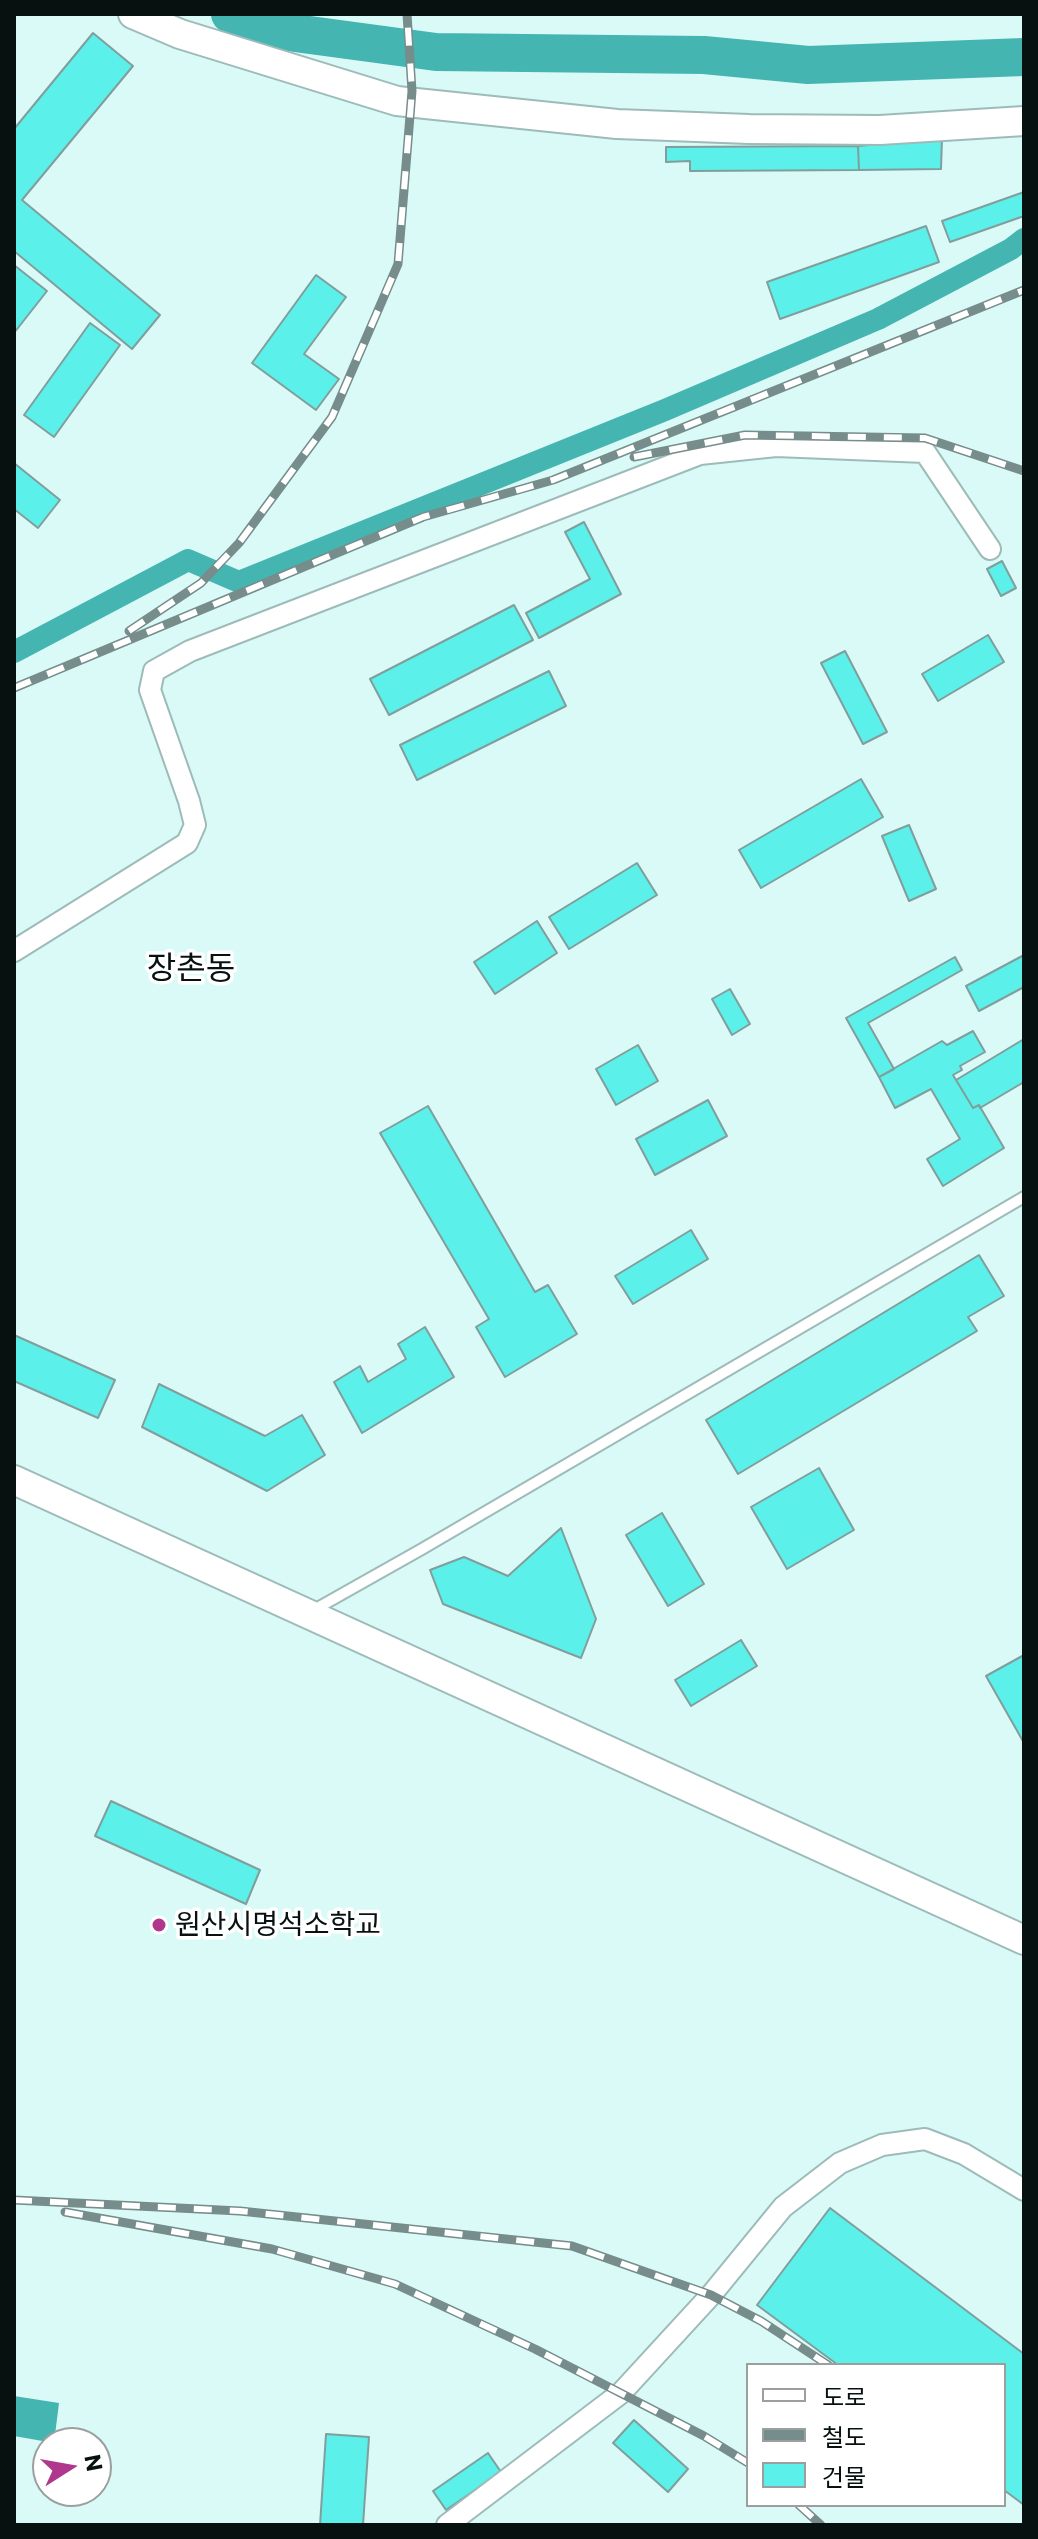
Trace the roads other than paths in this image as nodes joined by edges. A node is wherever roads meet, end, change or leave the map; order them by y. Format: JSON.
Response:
{"nodes":[{"id":1,"x":133,"y":14,"type":"edge"},
{"id":2,"x":1024,"y":121,"type":"edge"},
{"id":3,"x":990,"y":549,"type":"dead end"},
{"id":4,"x":14,"y":951,"type":"edge"},
{"id":5,"x":1024,"y":1197,"type":"edge"},
{"id":6,"x":14,"y":1480,"type":"edge"},
{"id":7,"x":307,"y":1614,"type":"junction"},
{"id":8,"x":1024,"y":1940,"type":"edge"},
{"id":9,"x":1024,"y":2190,"type":"edge"},
{"id":10,"x":447,"y":2525,"type":"edge"}],
"edges":[{"from":1,"to":2,"type":"street"},
{"from":3,"to":4,"type":"street"},
{"from":5,"to":7,"type":"lane"},
{"from":6,"to":7,"type":"street"},
{"from":7,"to":8,"type":"street"},
{"from":9,"to":10,"type":"street"}]}
